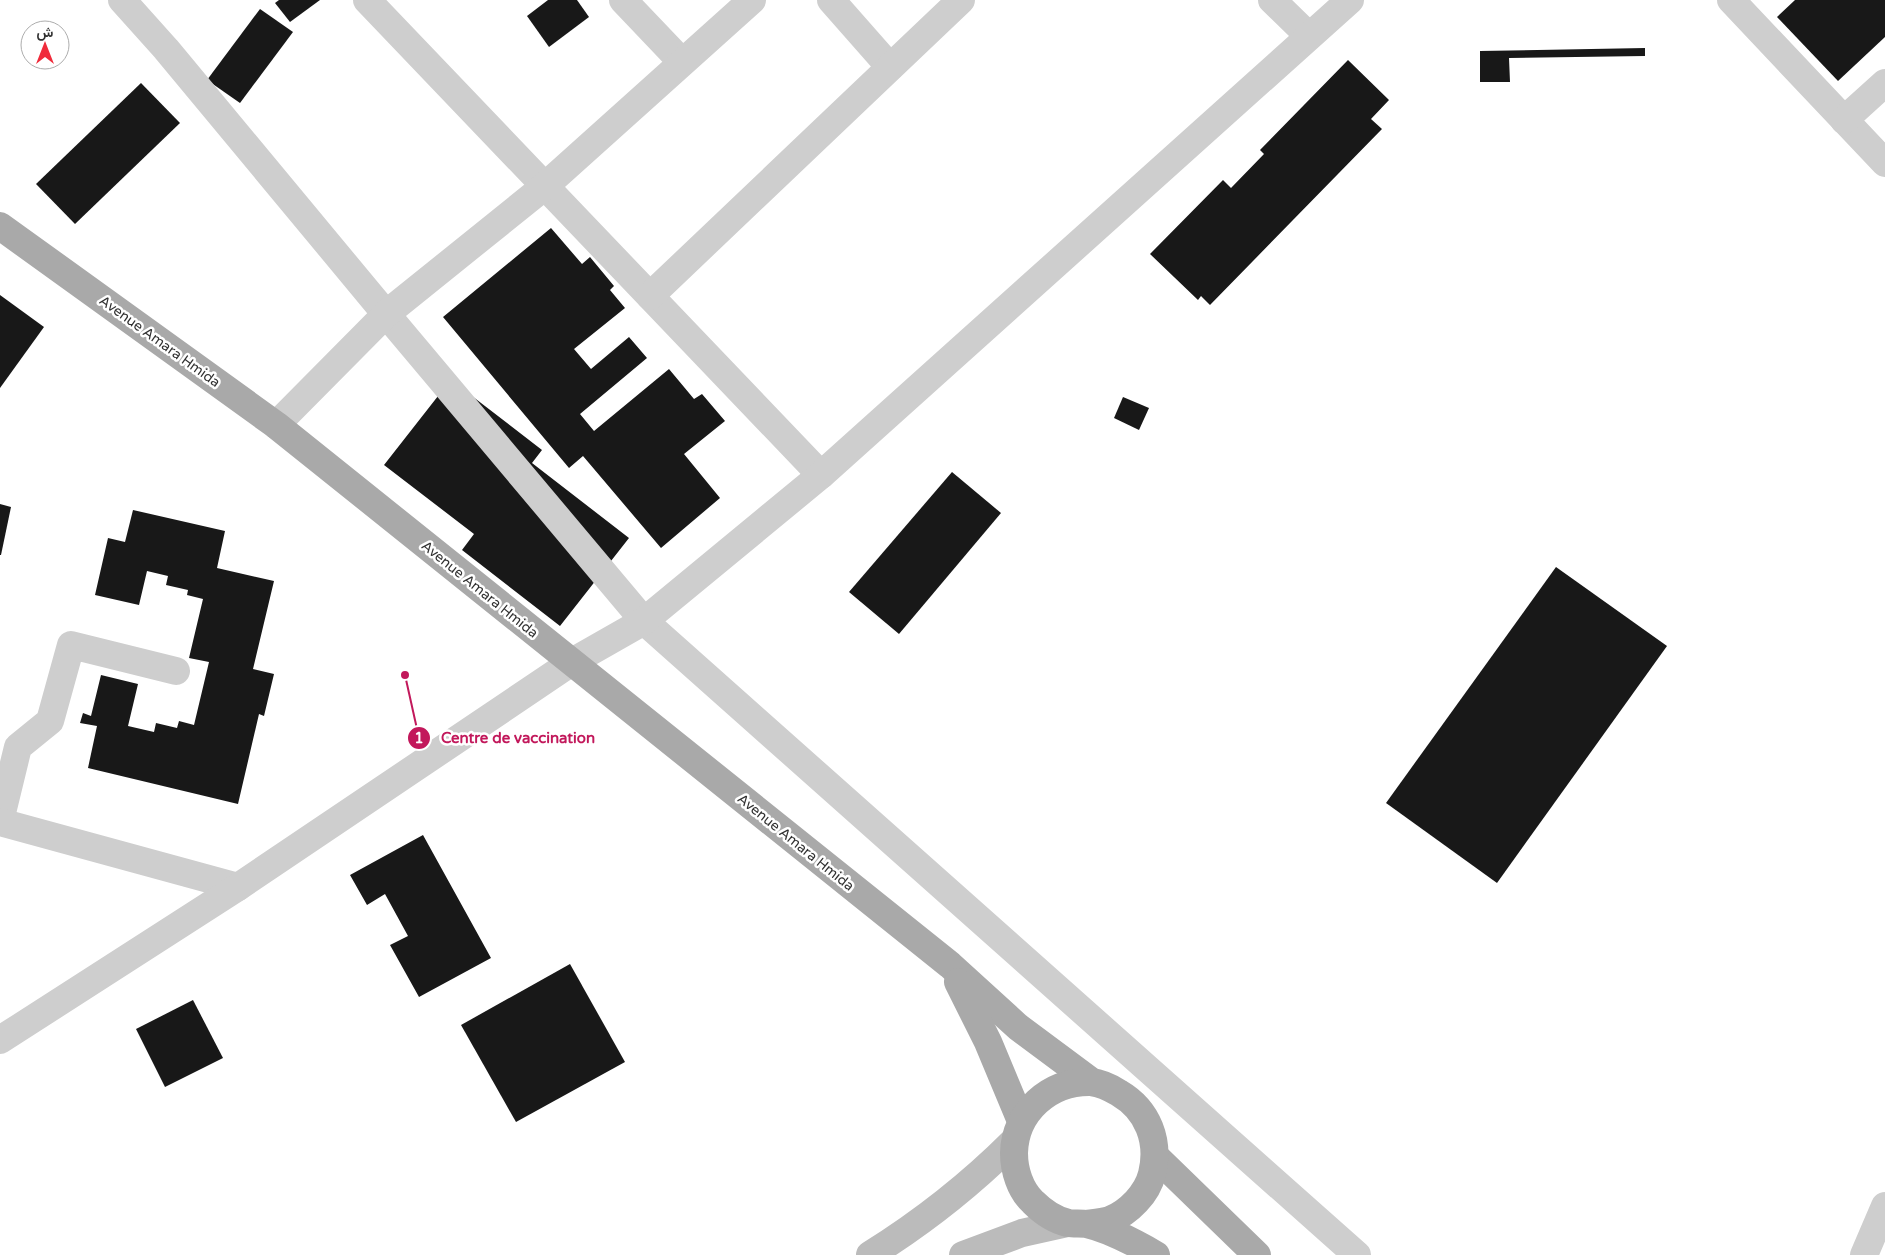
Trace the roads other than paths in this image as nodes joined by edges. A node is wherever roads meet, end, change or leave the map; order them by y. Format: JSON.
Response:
{"nodes":[{"id":1,"x":122,"y":0,"type":"edge"},
{"id":2,"x":367,"y":0,"type":"edge"},
{"id":3,"x":622,"y":0,"type":"edge"},
{"id":4,"x":752,"y":0,"type":"edge"},
{"id":5,"x":832,"y":0,"type":"edge"},
{"id":6,"x":961,"y":0,"type":"edge"},
{"id":7,"x":1272,"y":0,"type":"edge"},
{"id":8,"x":1350,"y":0,"type":"edge"},
{"id":9,"x":1731,"y":0,"type":"edge"},
{"id":10,"x":1309,"y":36,"type":"junction"},
{"id":11,"x":682,"y":62,"type":"junction"},
{"id":12,"x":890,"y":67,"type":"junction"},
{"id":13,"x":1885,"y":83,"type":"edge"},
{"id":14,"x":1844,"y":120,"type":"junction"},
{"id":15,"x":1885,"y":163,"type":"edge"},
{"id":16,"x":545,"y":186,"type":"junction"},
{"id":17,"x":0,"y":226,"type":"edge"},
{"id":18,"x":650,"y":296,"type":"junction"},
{"id":19,"x":386,"y":314,"type":"junction"},
{"id":20,"x":276,"y":426,"type":"junction"},
{"id":21,"x":820,"y":475,"type":"junction"},
{"id":22,"x":644,"y":621,"type":"junction"},
{"id":23,"x":572,"y":662,"type":"junction"},
{"id":24,"x":176,"y":671,"type":"dead end"},
{"id":25,"x":9,"y":745,"type":"edge"},
{"id":26,"x":0,"y":821,"type":"edge"},
{"id":27,"x":238,"y":887,"type":"junction"},
{"id":28,"x":950,"y":965,"type":"junction"},
{"id":29,"x":0,"y":1040,"type":"edge"},
{"id":30,"x":1141,"y":1063,"type":"junction"},
{"id":31,"x":1092,"y":1082,"type":"junction"},
{"id":32,"x":1121,"y":1093,"type":"junction"},
{"id":33,"x":1018,"y":1131,"type":"junction"},
{"id":34,"x":1155,"y":1156,"type":"junction"},
{"id":35,"x":1885,"y":1206,"type":"edge"},
{"id":36,"x":1077,"y":1223,"type":"junction"},
{"id":37,"x":870,"y":1255,"type":"edge"},
{"id":38,"x":963,"y":1255,"type":"edge"},
{"id":39,"x":1156,"y":1255,"type":"edge"},
{"id":40,"x":1257,"y":1255,"type":"edge"},
{"id":41,"x":1357,"y":1255,"type":"edge"},
{"id":42,"x":1864,"y":1255,"type":"edge"}],
"edges":[{"from":1,"to":19,"type":"street"},
{"from":2,"to":16,"type":"street"},
{"from":3,"to":11,"type":"street"},
{"from":4,"to":11,"type":"street"},
{"from":5,"to":12,"type":"street"},
{"from":6,"to":12,"type":"street"},
{"from":7,"to":10,"type":"street"},
{"from":8,"to":10,"type":"street"},
{"from":9,"to":14,"type":"street"},
{"from":10,"to":21,"type":"street"},
{"from":11,"to":16,"type":"street"},
{"from":12,"to":18,"type":"street"},
{"from":13,"to":14,"type":"street"},
{"from":14,"to":15,"type":"street"},
{"from":16,"to":18,"type":"street"},
{"from":16,"to":19,"type":"street"},
{"from":17,"to":20,"type":"main road","name":"Avenue Amara Hmida"},
{"from":18,"to":21,"type":"street"},
{"from":19,"to":20,"type":"street"},
{"from":19,"to":22,"type":"street"},
{"from":20,"to":23,"type":"main road","name":"Avenue Amara Hmida"},
{"from":21,"to":22,"type":"street"},
{"from":22,"to":23,"type":"street"},
{"from":22,"to":30,"type":"street"},
{"from":23,"to":27,"type":"street"},
{"from":23,"to":28,"type":"main road","name":"Avenue Amara Hmida"},
{"from":24,"to":25,"type":"street"},
{"from":25,"to":26,"type":"street"},
{"from":26,"to":27,"type":"street"},
{"from":27,"to":29,"type":"street"},
{"from":28,"to":31,"type":"main road","name":"Avenue Amara Hmida"},
{"from":28,"to":33,"type":"main road","name":"Avenue Amara Hmida"},
{"from":30,"to":32,"type":"street"},
{"from":30,"to":41,"type":"street"},
{"from":31,"to":32,"type":"main road"},
{"from":31,"to":33,"type":"main road"},
{"from":32,"to":34,"type":"main road"},
{"from":33,"to":36,"type":"main road"},
{"from":33,"to":37,"type":"main road"},
{"from":34,"to":36,"type":"main road"},
{"from":34,"to":40,"type":"main road"},
{"from":35,"to":42,"type":"street"},
{"from":36,"to":38,"type":"main road"},
{"from":36,"to":39,"type":"main road"}]}
